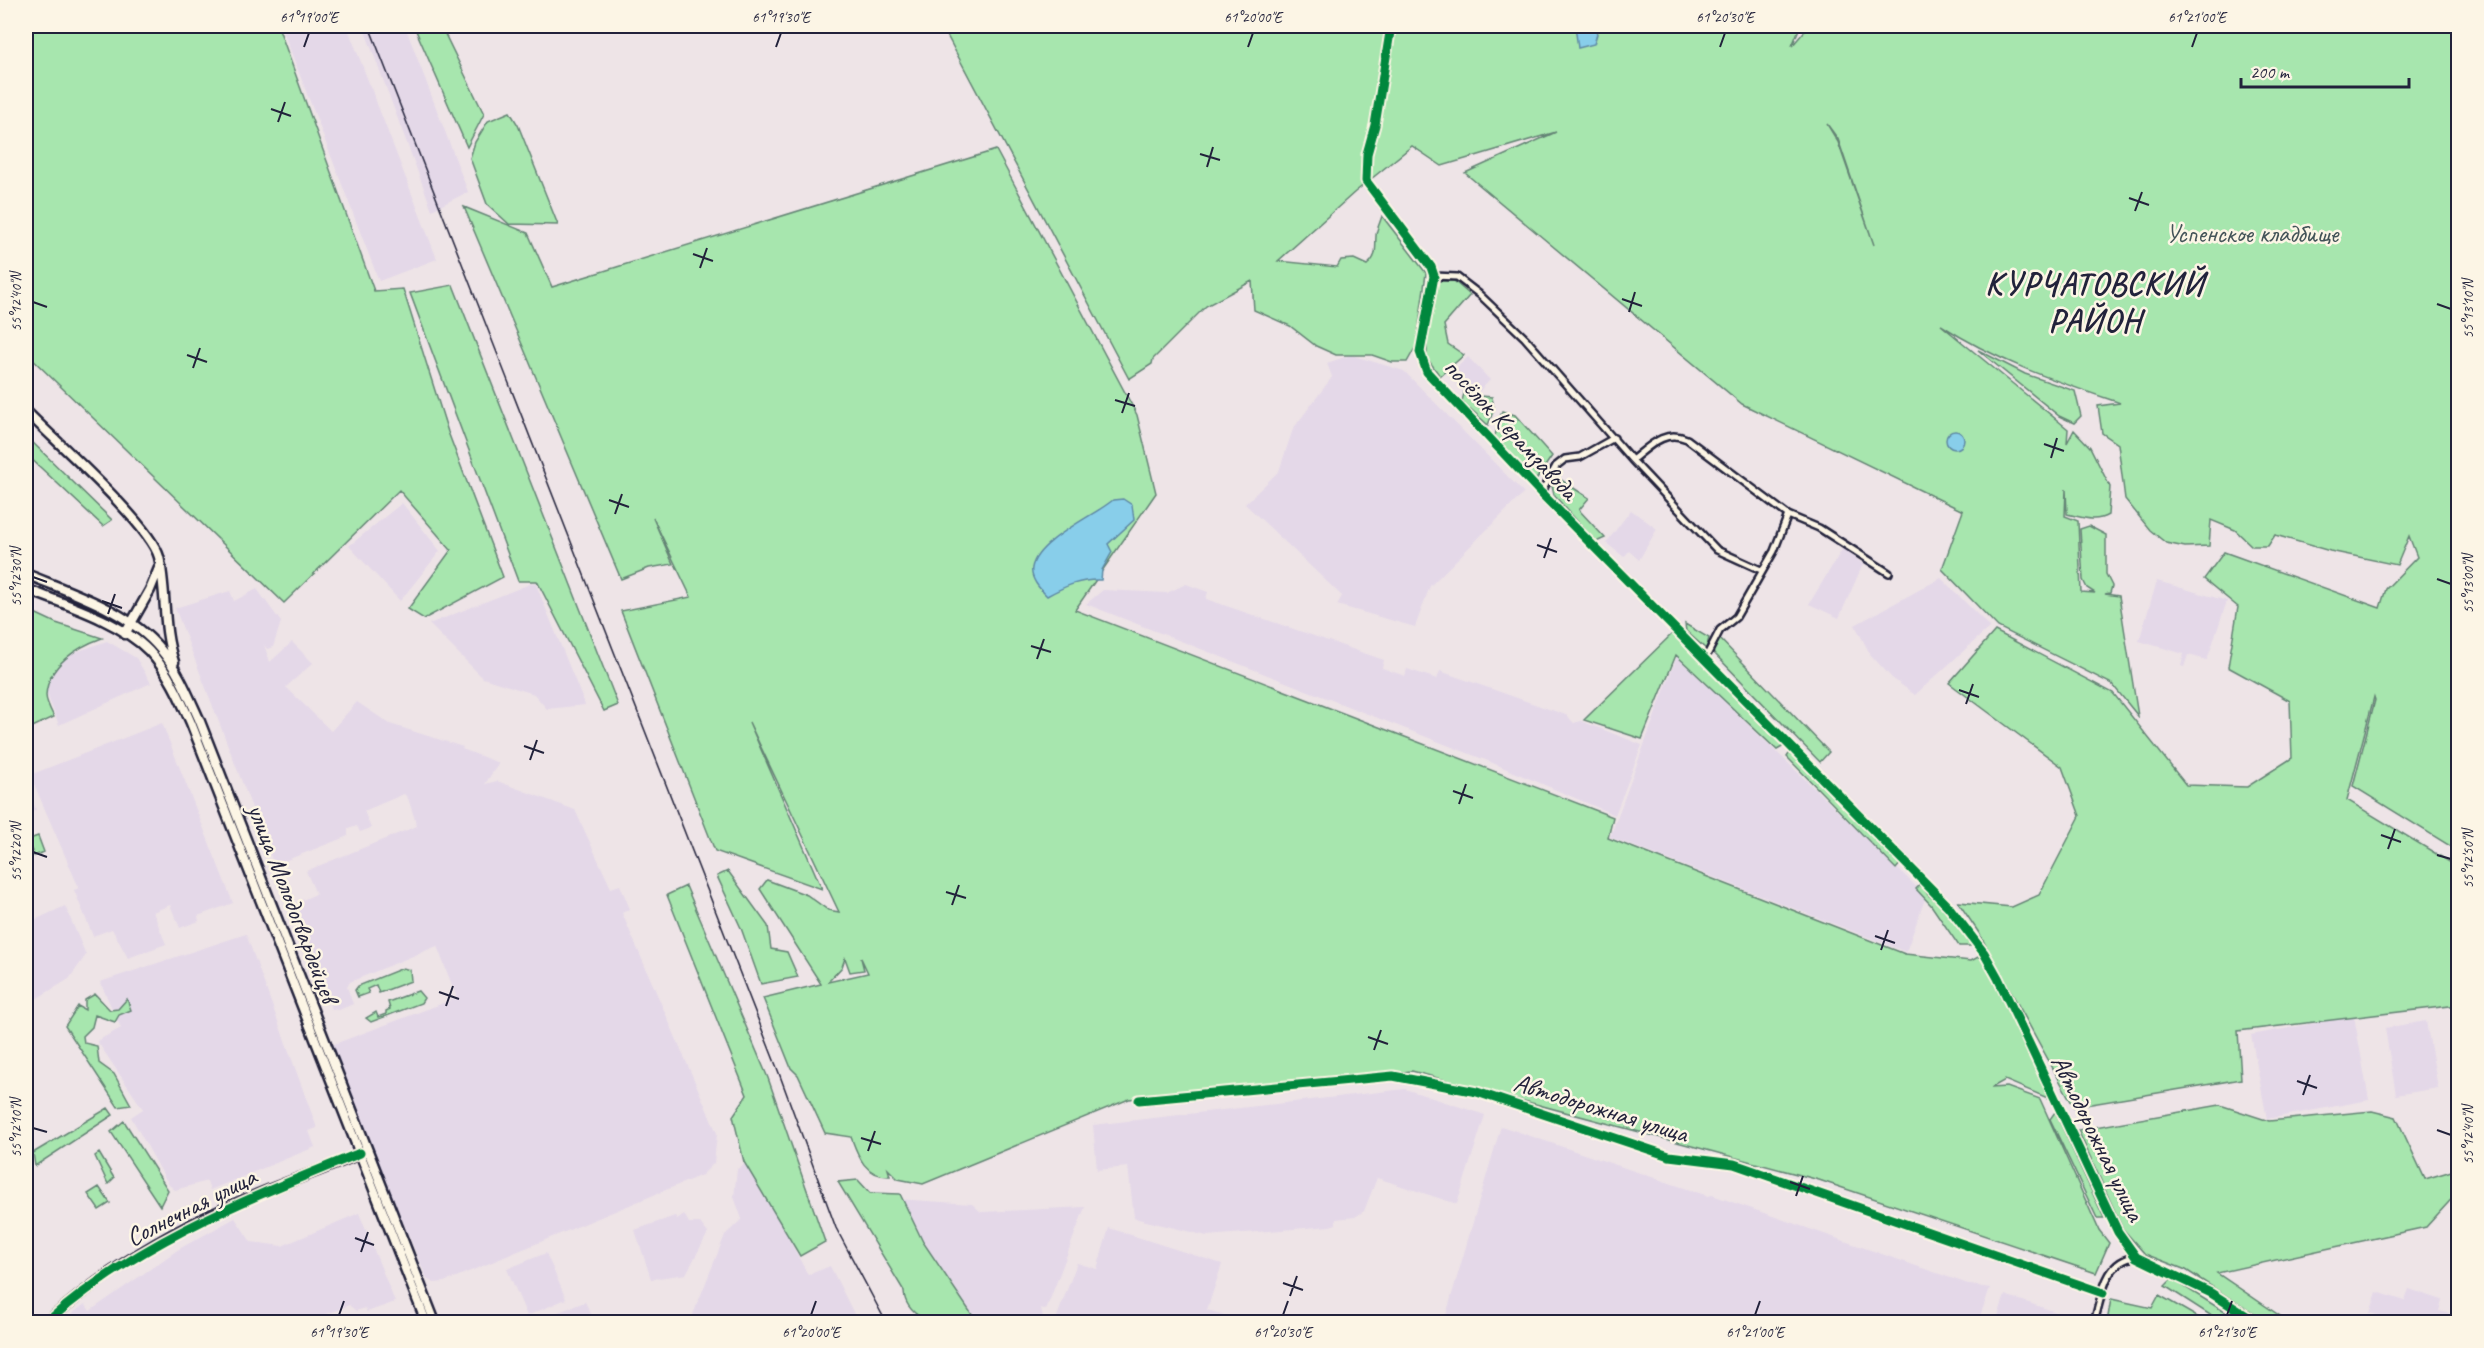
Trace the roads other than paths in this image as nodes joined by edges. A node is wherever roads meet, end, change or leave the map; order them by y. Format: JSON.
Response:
{"nodes":[{"id":1,"x":1391,"y":26,"type":"edge"},
{"id":2,"x":1434,"y":276,"type":"junction"},
{"id":3,"x":26,"y":411,"type":"edge"},
{"id":4,"x":1614,"y":438,"type":"junction"},
{"id":5,"x":1632,"y":460,"type":"junction"},
{"id":6,"x":1541,"y":494,"type":"junction"},
{"id":7,"x":1788,"y":515,"type":"junction"},
{"id":8,"x":159,"y":564,"type":"junction"},
{"id":9,"x":1761,"y":570,"type":"junction"},
{"id":10,"x":1889,"y":573,"type":"dead end"},
{"id":11,"x":26,"y":574,"type":"edge"},
{"id":12,"x":26,"y":589,"type":"edge"},
{"id":13,"x":131,"y":623,"type":"junction"},
{"id":14,"x":125,"y":634,"type":"junction"},
{"id":15,"x":1705,"y":659,"type":"junction"},
{"id":16,"x":178,"y":675,"type":"junction"},
{"id":17,"x":268,"y":909,"type":"junction"},
{"id":18,"x":1139,"y":1100,"type":"dead end"},
{"id":19,"x":364,"y":1152,"type":"junction"},
{"id":20,"x":2136,"y":1257,"type":"junction"},
{"id":21,"x":2103,"y":1293,"type":"junction"},
{"id":22,"x":47,"y":1323,"type":"edge"},
{"id":23,"x":426,"y":1323,"type":"edge"},
{"id":24,"x":435,"y":1323,"type":"edge"},
{"id":25,"x":2094,"y":1323,"type":"edge"},
{"id":26,"x":2256,"y":1323,"type":"edge"}],
"edges":[{"from":1,"to":2,"type":"street"},
{"from":2,"to":4,"type":"street"},
{"from":2,"to":6,"type":"street","name":"посёлок Керамзавода"},
{"from":3,"to":8,"type":"main road"},
{"from":4,"to":5,"type":"street"},
{"from":4,"to":6,"type":"street"},
{"from":5,"to":7,"type":"street"},
{"from":5,"to":9,"type":"street"},
{"from":6,"to":15,"type":"street","name":"посёлок Керамзавода"},
{"from":7,"to":9,"type":"street"},
{"from":7,"to":10,"type":"street"},
{"from":8,"to":13,"type":"main road"},
{"from":8,"to":16,"type":"main road"},
{"from":9,"to":15,"type":"street"},
{"from":11,"to":13,"type":"main road","name":"улица Молодогвардейцев"},
{"from":12,"to":14,"type":"main road","name":"улица Молодогвардейцев"},
{"from":13,"to":14,"type":"main road"},
{"from":13,"to":16,"type":"main road","name":"улица Молодогвардейцев"},
{"from":14,"to":17,"type":"main road","name":"улица Молодогвардейцев"},
{"from":15,"to":20,"type":"street","name":"Автодорожная улица"},
{"from":16,"to":17,"type":"main road","name":"улица Молодогвардейцев"},
{"from":17,"to":19,"type":"main road","name":"улица Молодогвардейцев"},
{"from":18,"to":21,"type":"street","name":"Автодорожная улица"},
{"from":19,"to":22,"type":"main road","name":"Солнечная улица"},
{"from":19,"to":23,"type":"main road","name":"улица Молодогвардейцев"},
{"from":19,"to":24,"type":"main road","name":"улица Молодогвардейцев"},
{"from":20,"to":21,"type":"street"},
{"from":20,"to":26,"type":"street","name":"Автодорожная улица"},
{"from":21,"to":25,"type":"street"}]}
